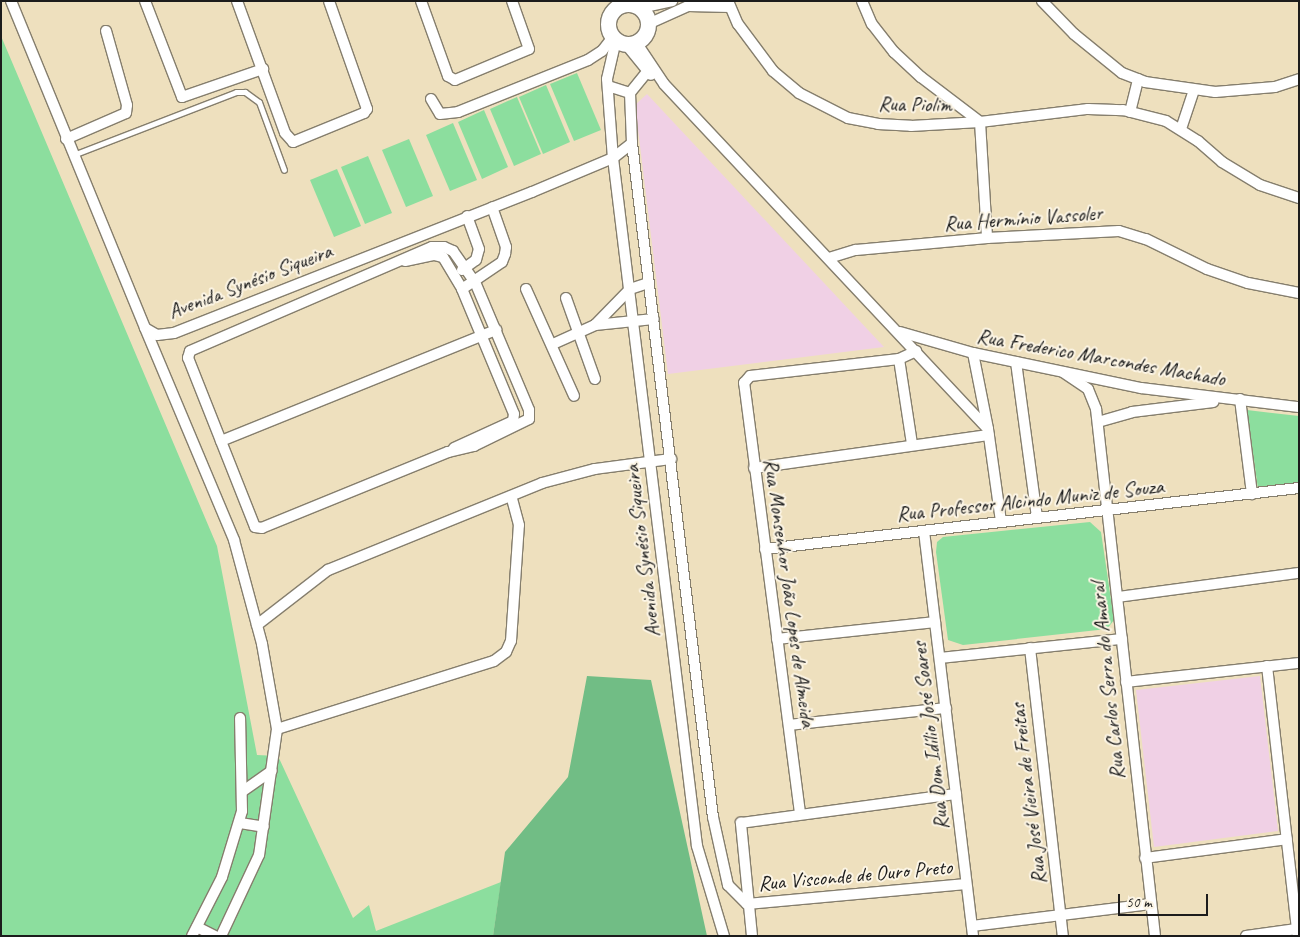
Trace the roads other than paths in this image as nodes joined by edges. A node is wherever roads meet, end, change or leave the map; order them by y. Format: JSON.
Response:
{"nodes":[{"id":1,"x":11,"y":1,"type":"edge"},
{"id":2,"x":145,"y":1,"type":"edge"},
{"id":3,"x":237,"y":1,"type":"edge"},
{"id":4,"x":329,"y":1,"type":"edge"},
{"id":5,"x":421,"y":1,"type":"edge"},
{"id":6,"x":512,"y":1,"type":"edge"},
{"id":7,"x":672,"y":1,"type":"edge"},
{"id":8,"x":862,"y":1,"type":"edge"},
{"id":9,"x":1042,"y":1,"type":"edge"},
{"id":10,"x":632,"y":4,"type":"edge"},
{"id":11,"x":729,"y":4,"type":"edge"},
{"id":12,"x":609,"y":7,"type":"edge"},
{"id":13,"x":648,"y":24,"type":"junction"},
{"id":14,"x":106,"y":31,"type":"dead end"},
{"id":15,"x":623,"y":41,"type":"junction"},
{"id":16,"x":263,"y":69,"type":"junction"},
{"id":17,"x":649,"y":70,"type":"junction"},
{"id":18,"x":1138,"y":79,"type":"junction"},
{"id":19,"x":1299,"y":79,"type":"edge"},
{"id":20,"x":608,"y":86,"type":"junction"},
{"id":21,"x":1194,"y":90,"type":"junction"},
{"id":22,"x":630,"y":93,"type":"junction"},
{"id":23,"x":431,"y":99,"type":"dead end"},
{"id":24,"x":1130,"y":112,"type":"junction"},
{"id":25,"x":980,"y":122,"type":"junction"},
{"id":26,"x":1182,"y":129,"type":"junction"},
{"id":27,"x":66,"y":139,"type":"junction"},
{"id":28,"x":632,"y":143,"type":"junction"},
{"id":29,"x":73,"y":155,"type":"junction"},
{"id":30,"x":613,"y":158,"type":"junction"},
{"id":31,"x":284,"y":170,"type":"dead end"},
{"id":32,"x":1299,"y":198,"type":"edge"},
{"id":33,"x":492,"y":207,"type":"junction"},
{"id":34,"x":467,"y":216,"type":"junction"},
{"id":35,"x":987,"y":238,"type":"junction"},
{"id":36,"x":829,"y":258,"type":"junction"},
{"id":37,"x":405,"y":261,"type":"junction"},
{"id":38,"x":466,"y":267,"type":"junction"},
{"id":39,"x":455,"y":274,"type":"junction"},
{"id":40,"x":475,"y":282,"type":"junction"},
{"id":41,"x":649,"y":283,"type":"junction"},
{"id":42,"x":462,"y":288,"type":"junction"},
{"id":43,"x":526,"y":289,"type":"dead end"},
{"id":44,"x":630,"y":289,"type":"junction"},
{"id":45,"x":1299,"y":293,"type":"edge"},
{"id":46,"x":566,"y":298,"type":"dead end"},
{"id":47,"x":654,"y":319,"type":"junction"},
{"id":48,"x":633,"y":322,"type":"junction"},
{"id":49,"x":595,"y":326,"type":"junction"},
{"id":50,"x":145,"y":328,"type":"junction"},
{"id":51,"x":496,"y":330,"type":"junction"},
{"id":52,"x":899,"y":332,"type":"junction"},
{"id":53,"x":578,"y":333,"type":"junction"},
{"id":54,"x":481,"y":336,"type":"junction"},
{"id":55,"x":553,"y":344,"type":"junction"},
{"id":56,"x":916,"y":351,"type":"junction"},
{"id":57,"x":973,"y":353,"type":"junction"},
{"id":58,"x":899,"y":360,"type":"junction"},
{"id":59,"x":1016,"y":362,"type":"junction"},
{"id":60,"x":1063,"y":372,"type":"junction"},
{"id":61,"x":595,"y":379,"type":"dead end"},
{"id":62,"x":574,"y":396,"type":"dead end"},
{"id":63,"x":1228,"y":400,"type":"junction"},
{"id":64,"x":1240,"y":400,"type":"junction"},
{"id":65,"x":1299,"y":407,"type":"edge"},
{"id":66,"x":1098,"y":422,"type":"junction"},
{"id":67,"x":989,"y":432,"type":"junction"},
{"id":68,"x":221,"y":441,"type":"junction"},
{"id":69,"x":912,"y":444,"type":"junction"},
{"id":70,"x":448,"y":452,"type":"junction"},
{"id":71,"x":671,"y":458,"type":"junction"},
{"id":72,"x":650,"y":462,"type":"junction"},
{"id":73,"x":754,"y":468,"type":"junction"},
{"id":74,"x":1299,"y":488,"type":"edge"},
{"id":75,"x":1252,"y":494,"type":"junction"},
{"id":76,"x":511,"y":496,"type":"junction"},
{"id":77,"x":1108,"y":510,"type":"junction"},
{"id":78,"x":1037,"y":518,"type":"junction"},
{"id":79,"x":1001,"y":522,"type":"junction"},
{"id":80,"x":924,"y":531,"type":"junction"},
{"id":81,"x":765,"y":549,"type":"junction"},
{"id":82,"x":1299,"y":573,"type":"edge"},
{"id":83,"x":1118,"y":597,"type":"junction"},
{"id":84,"x":935,"y":622,"type":"junction"},
{"id":85,"x":257,"y":625,"type":"junction"},
{"id":86,"x":777,"y":638,"type":"junction"},
{"id":87,"x":1122,"y":639,"type":"junction"},
{"id":88,"x":1030,"y":648,"type":"junction"},
{"id":89,"x":940,"y":658,"type":"junction"},
{"id":90,"x":1299,"y":662,"type":"edge"},
{"id":91,"x":1267,"y":666,"type":"junction"},
{"id":92,"x":1126,"y":682,"type":"junction"},
{"id":93,"x":946,"y":708,"type":"junction"},
{"id":94,"x":240,"y":718,"type":"dead end"},
{"id":95,"x":789,"y":725,"type":"junction"},
{"id":96,"x":277,"y":729,"type":"junction"},
{"id":97,"x":272,"y":772,"type":"junction"},
{"id":98,"x":242,"y":791,"type":"junction"},
{"id":99,"x":956,"y":794,"type":"junction"},
{"id":100,"x":800,"y":813,"type":"junction"},
{"id":101,"x":240,"y":822,"type":"junction"},
{"id":102,"x":264,"y":827,"type":"junction"},
{"id":103,"x":1286,"y":839,"type":"junction"},
{"id":104,"x":1145,"y":858,"type":"junction"},
{"id":105,"x":966,"y":884,"type":"junction"},
{"id":106,"x":747,"y":904,"type":"junction"},
{"id":107,"x":1151,"y":904,"type":"junction"},
{"id":108,"x":1061,"y":916,"type":"junction"},
{"id":109,"x":195,"y":931,"type":"edge"},
{"id":110,"x":972,"y":931,"type":"edge"},
{"id":111,"x":1298,"y":932,"type":"edge"},
{"id":112,"x":215,"y":936,"type":"edge"},
{"id":113,"x":221,"y":936,"type":"edge"},
{"id":114,"x":724,"y":936,"type":"edge"},
{"id":115,"x":752,"y":936,"type":"edge"},
{"id":116,"x":1063,"y":936,"type":"edge"},
{"id":117,"x":1155,"y":936,"type":"edge"},
{"id":118,"x":1246,"y":936,"type":"edge"}],
"edges":[{"from":1,"to":27,"type":"street","name":"Avenida Synésio Siqueira"},
{"from":2,"to":16,"type":"street"},
{"from":3,"to":16,"type":"street"},
{"from":4,"to":16,"type":"street"},
{"from":5,"to":6,"type":"street"},
{"from":7,"to":10,"type":"street"},
{"from":8,"to":25,"type":"street"},
{"from":9,"to":18,"type":"street"},
{"from":10,"to":12,"type":"street"},
{"from":10,"to":13,"type":"street"},
{"from":11,"to":13,"type":"street"},
{"from":11,"to":25,"type":"street","name":"Rua Piolim"},
{"from":12,"to":15,"type":"street"},
{"from":13,"to":15,"type":"street"},
{"from":14,"to":27,"type":"street"},
{"from":15,"to":17,"type":"street"},
{"from":15,"to":20,"type":"street","name":"Avenida Synésio Siqueira"},
{"from":15,"to":23,"type":"street"},
{"from":17,"to":22,"type":"street"},
{"from":17,"to":36,"type":"street"},
{"from":18,"to":21,"type":"street"},
{"from":18,"to":24,"type":"street"},
{"from":19,"to":21,"type":"street"},
{"from":20,"to":22,"type":"street"},
{"from":20,"to":30,"type":"street","name":"Avenida Synésio Siqueira"},
{"from":21,"to":26,"type":"street"},
{"from":22,"to":28,"type":"street","name":"Avenida Synésio Siqueira"},
{"from":24,"to":25,"type":"street","name":"Rua Piolim"},
{"from":24,"to":26,"type":"street","name":"Rua Piolim"},
{"from":25,"to":35,"type":"street"},
{"from":26,"to":32,"type":"street","name":"Rua Piolim"},
{"from":27,"to":29,"type":"street","name":"Avenida Synésio Siqueira"},
{"from":28,"to":30,"type":"street","name":"Avenida Synésio Siqueira"},
{"from":28,"to":41,"type":"street","name":"Avenida Synésio Siqueira"},
{"from":29,"to":31,"type":"lane"},
{"from":29,"to":50,"type":"street","name":"Avenida Synésio Siqueira"},
{"from":30,"to":33,"type":"street","name":"Avenida Synésio Siqueira"},
{"from":30,"to":44,"type":"street","name":"Avenida Synésio Siqueira"},
{"from":33,"to":34,"type":"street","name":"Avenida Synésio Siqueira"},
{"from":33,"to":40,"type":"street"},
{"from":34,"to":38,"type":"street"},
{"from":34,"to":50,"type":"street","name":"Avenida Synésio Siqueira"},
{"from":35,"to":36,"type":"street","name":"Rua Hermínio Vassoler"},
{"from":35,"to":45,"type":"street","name":"Rua Hermínio Vassoler"},
{"from":36,"to":52,"type":"street"},
{"from":37,"to":38,"type":"street"},
{"from":37,"to":39,"type":"street"},
{"from":37,"to":68,"type":"street"},
{"from":38,"to":39,"type":"street"},
{"from":38,"to":40,"type":"street"},
{"from":39,"to":42,"type":"street"},
{"from":40,"to":42,"type":"street"},
{"from":40,"to":51,"type":"street"},
{"from":41,"to":44,"type":"street"},
{"from":41,"to":47,"type":"street","name":"Avenida Synésio Siqueira"},
{"from":42,"to":54,"type":"street"},
{"from":43,"to":55,"type":"street"},
{"from":44,"to":48,"type":"street","name":"Avenida Synésio Siqueira"},
{"from":44,"to":49,"type":"street"},
{"from":46,"to":53,"type":"street"},
{"from":47,"to":48,"type":"street"},
{"from":47,"to":71,"type":"street","name":"Avenida Synésio Siqueira"},
{"from":48,"to":49,"type":"street"},
{"from":48,"to":72,"type":"street","name":"Avenida Synésio Siqueira"},
{"from":49,"to":53,"type":"street"},
{"from":50,"to":85,"type":"street"},
{"from":51,"to":54,"type":"street"},
{"from":51,"to":70,"type":"street"},
{"from":52,"to":56,"type":"street"},
{"from":52,"to":57,"type":"street","name":"Rua Frederico Marcondes Machado"},
{"from":53,"to":55,"type":"street"},
{"from":53,"to":61,"type":"street"},
{"from":54,"to":68,"type":"street"},
{"from":54,"to":70,"type":"street"},
{"from":55,"to":62,"type":"street"},
{"from":56,"to":58,"type":"street"},
{"from":56,"to":67,"type":"street"},
{"from":57,"to":59,"type":"street","name":"Rua Frederico Marcondes Machado"},
{"from":57,"to":67,"type":"street"},
{"from":58,"to":69,"type":"street"},
{"from":58,"to":73,"type":"street","name":"Rua Monsenhor João Lopes de Almeida"},
{"from":59,"to":60,"type":"street","name":"Rua Frederico Marcondes Machado"},
{"from":59,"to":78,"type":"street"},
{"from":60,"to":63,"type":"street","name":"Rua Frederico Marcondes Machado"},
{"from":60,"to":66,"type":"street","name":"Rua Carlos Serra do Amaral"},
{"from":63,"to":64,"type":"street","name":"Rua Frederico Marcondes Machado"},
{"from":63,"to":66,"type":"street"},
{"from":64,"to":65,"type":"street","name":"Rua Frederico Marcondes Machado"},
{"from":64,"to":75,"type":"street"},
{"from":66,"to":77,"type":"street","name":"Rua Carlos Serra do Amaral"},
{"from":67,"to":69,"type":"street"},
{"from":67,"to":79,"type":"street"},
{"from":68,"to":70,"type":"street"},
{"from":69,"to":73,"type":"street"},
{"from":71,"to":72,"type":"street"},
{"from":71,"to":106,"type":"street","name":"Avenida Synésio Siqueira"},
{"from":72,"to":76,"type":"street"},
{"from":72,"to":114,"type":"street","name":"Avenida Synésio Siqueira"},
{"from":73,"to":81,"type":"street","name":"Rua Monsenhor João Lopes de Almeida"},
{"from":74,"to":75,"type":"street","name":"Rua Professor Alcindo Muniz de Souza"},
{"from":75,"to":77,"type":"street","name":"Rua Professor Alcindo Muniz de Souza"},
{"from":76,"to":85,"type":"street"},
{"from":76,"to":96,"type":"street"},
{"from":77,"to":78,"type":"street","name":"Rua Professor Alcindo Muniz de Souza"},
{"from":77,"to":83,"type":"street","name":"Rua Carlos Serra do Amaral"},
{"from":78,"to":79,"type":"street","name":"Rua Professor Alcindo Muniz de Souza"},
{"from":79,"to":80,"type":"street","name":"Rua Professor Alcindo Muniz de Souza"},
{"from":80,"to":81,"type":"street","name":"Rua Professor Alcindo Muniz de Souza"},
{"from":80,"to":84,"type":"street","name":"Rua Dom Idílio José Soares"},
{"from":81,"to":86,"type":"street","name":"Rua Monsenhor João Lopes de Almeida"},
{"from":82,"to":83,"type":"street"},
{"from":83,"to":87,"type":"street","name":"Rua Carlos Serra do Amaral"},
{"from":84,"to":86,"type":"street"},
{"from":84,"to":89,"type":"street","name":"Rua Dom Idílio José Soares"},
{"from":85,"to":96,"type":"street"},
{"from":86,"to":95,"type":"street","name":"Rua Monsenhor João Lopes de Almeida"},
{"from":87,"to":88,"type":"street"},
{"from":87,"to":92,"type":"street","name":"Rua Carlos Serra do Amaral"},
{"from":88,"to":89,"type":"street"},
{"from":88,"to":108,"type":"street","name":"Rua José Vieira de Freitas"},
{"from":89,"to":93,"type":"street","name":"Rua Dom Idílio José Soares"},
{"from":90,"to":91,"type":"street"},
{"from":91,"to":92,"type":"street"},
{"from":91,"to":103,"type":"street"},
{"from":92,"to":104,"type":"street","name":"Rua Carlos Serra do Amaral"},
{"from":93,"to":95,"type":"street"},
{"from":93,"to":99,"type":"street","name":"Rua Dom Idílio José Soares"},
{"from":94,"to":98,"type":"street"},
{"from":95,"to":100,"type":"street","name":"Rua Monsenhor João Lopes de Almeida"},
{"from":96,"to":97,"type":"street"},
{"from":97,"to":98,"type":"street"},
{"from":97,"to":102,"type":"street"},
{"from":98,"to":101,"type":"street"},
{"from":99,"to":100,"type":"street"},
{"from":99,"to":105,"type":"street","name":"Rua Dom Idílio José Soares"},
{"from":100,"to":106,"type":"street"},
{"from":101,"to":102,"type":"street"},
{"from":101,"to":109,"type":"street"},
{"from":102,"to":113,"type":"street"},
{"from":103,"to":104,"type":"street"},
{"from":103,"to":111,"type":"street"},
{"from":104,"to":107,"type":"street","name":"Rua Carlos Serra do Amaral"},
{"from":105,"to":106,"type":"street","name":"Rua Visconde de Ouro Preto"},
{"from":105,"to":110,"type":"street","name":"Rua Dom Idílio José Soares"},
{"from":106,"to":115,"type":"street"},
{"from":107,"to":108,"type":"street"},
{"from":107,"to":117,"type":"street","name":"Rua Carlos Serra do Amaral"},
{"from":108,"to":110,"type":"street"},
{"from":108,"to":116,"type":"street","name":"Rua José Vieira de Freitas"},
{"from":109,"to":112,"type":"street"},
{"from":111,"to":118,"type":"street"}]}
